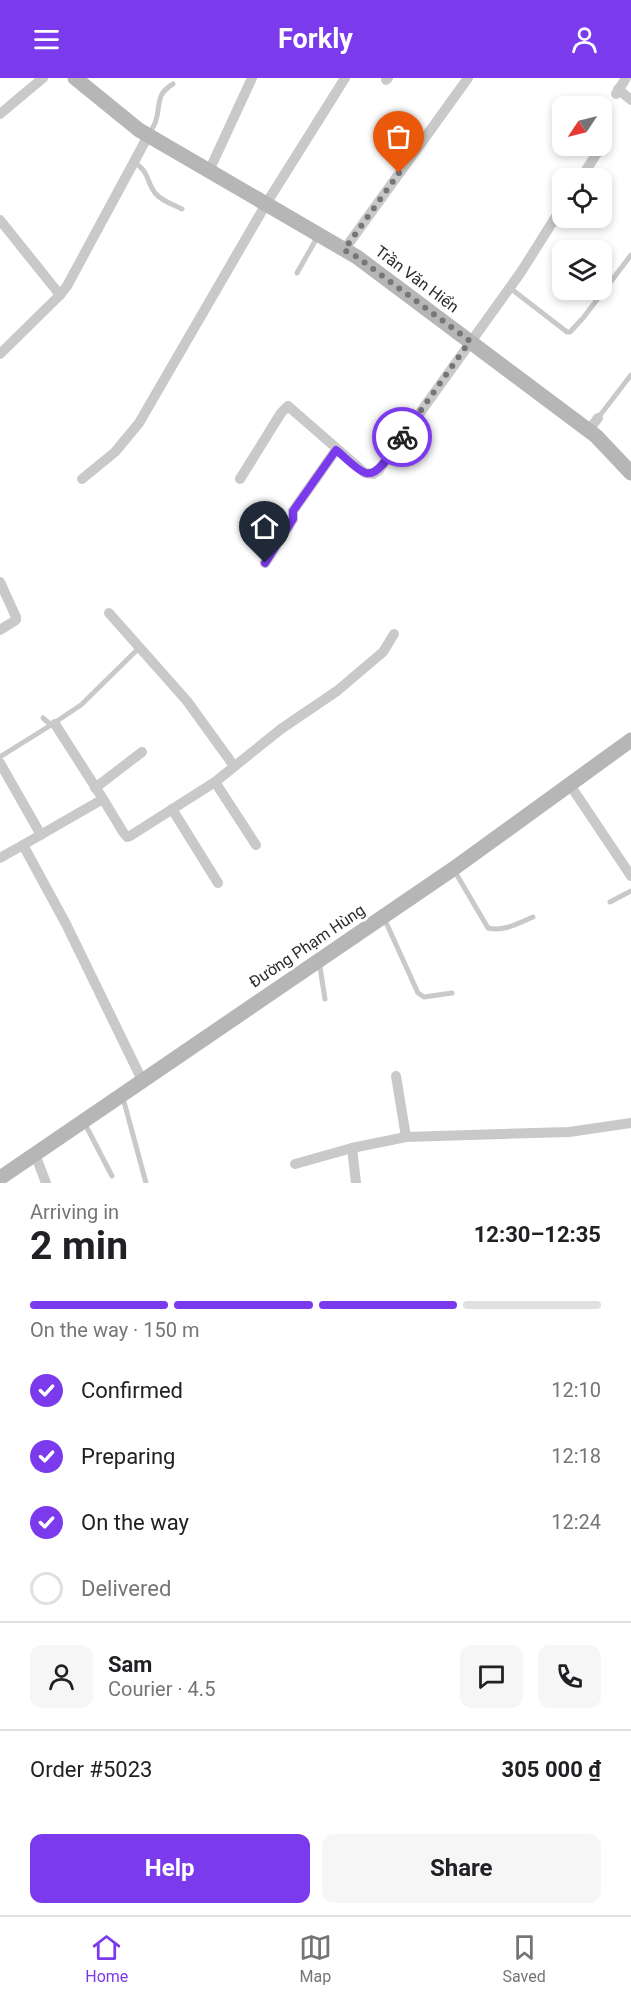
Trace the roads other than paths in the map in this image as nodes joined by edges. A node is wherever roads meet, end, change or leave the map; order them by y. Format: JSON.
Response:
{"nodes":[{"id":1,"x":43,"y":78,"type":"edge"},
{"id":2,"x":252,"y":78,"type":"edge"},
{"id":3,"x":345,"y":78,"type":"edge"},
{"id":4,"x":468,"y":78,"type":"edge"},
{"id":5,"x":626,"y":78,"type":"edge"},
{"id":6,"x":80,"y":80,"type":"edge"},
{"id":7,"x":173,"y":84,"type":"dead end"},
{"id":8,"x":631,"y":100,"type":"edge"},
{"id":9,"x":0,"y":114,"type":"edge"},
{"id":10,"x":148,"y":136,"type":"junction"},
{"id":11,"x":134,"y":162,"type":"junction"},
{"id":12,"x":213,"y":162,"type":"junction"},
{"id":13,"x":272,"y":195,"type":"junction"},
{"id":14,"x":182,"y":209,"type":"dead end"},
{"id":15,"x":0,"y":220,"type":"edge"},
{"id":16,"x":552,"y":223,"type":"edge"},
{"id":17,"x":319,"y":235,"type":"junction"},
{"id":18,"x":344,"y":250,"type":"junction"},
{"id":19,"x":631,"y":255,"type":"edge"},
{"id":20,"x":297,"y":273,"type":"dead end"},
{"id":21,"x":510,"y":288,"type":"junction"},
{"id":22,"x":60,"y":295,"type":"junction"},
{"id":23,"x":474,"y":336,"type":"junction"},
{"id":24,"x":0,"y":354,"type":"edge"},
{"id":25,"x":631,"y":375,"type":"edge"},
{"id":26,"x":593,"y":424,"type":"junction"},
{"id":27,"x":336,"y":450,"type":"junction"},
{"id":28,"x":631,"y":473,"type":"edge"},
{"id":29,"x":82,"y":479,"type":"dead end"},
{"id":30,"x":240,"y":479,"type":"dead end"},
{"id":31,"x":265,"y":563,"type":"dead end"},
{"id":32,"x":0,"y":582,"type":"edge"},
{"id":33,"x":109,"y":614,"type":"dead end"},
{"id":34,"x":0,"y":630,"type":"edge"},
{"id":35,"x":394,"y":634,"type":"dead end"},
{"id":36,"x":140,"y":647,"type":"junction"},
{"id":37,"x":43,"y":718,"type":"dead end"},
{"id":38,"x":53,"y":724,"type":"junction"},
{"id":39,"x":631,"y":740,"type":"edge"},
{"id":40,"x":142,"y":752,"type":"dead end"},
{"id":41,"x":0,"y":757,"type":"edge"},
{"id":42,"x":0,"y":764,"type":"edge"},
{"id":43,"x":234,"y":766,"type":"junction"},
{"id":44,"x":215,"y":782,"type":"junction"},
{"id":45,"x":570,"y":785,"type":"junction"},
{"id":46,"x":95,"y":788,"type":"junction"},
{"id":47,"x":103,"y":800,"type":"junction"},
{"id":48,"x":172,"y":809,"type":"junction"},
{"id":49,"x":41,"y":835,"type":"junction"},
{"id":50,"x":23,"y":845,"type":"junction"},
{"id":51,"x":256,"y":845,"type":"dead end"},
{"id":52,"x":0,"y":858,"type":"edge"},
{"id":53,"x":453,"y":868,"type":"junction"},
{"id":54,"x":631,"y":876,"type":"edge"},
{"id":55,"x":218,"y":883,"type":"dead end"},
{"id":56,"x":631,"y":891,"type":"edge"},
{"id":57,"x":610,"y":902,"type":"dead end"},
{"id":58,"x":383,"y":916,"type":"junction"},
{"id":59,"x":533,"y":917,"type":"dead end"},
{"id":60,"x":319,"y":960,"type":"junction"},
{"id":61,"x":452,"y":993,"type":"dead end"},
{"id":62,"x":325,"y":999,"type":"dead end"},
{"id":63,"x":396,"y":1076,"type":"dead end"},
{"id":64,"x":142,"y":1080,"type":"junction"},
{"id":65,"x":122,"y":1094,"type":"junction"},
{"id":66,"x":84,"y":1121,"type":"junction"},
{"id":67,"x":631,"y":1123,"type":"edge"},
{"id":68,"x":406,"y":1137,"type":"junction"},
{"id":69,"x":352,"y":1148,"type":"junction"},
{"id":70,"x":35,"y":1154,"type":"junction"},
{"id":71,"x":295,"y":1164,"type":"dead end"},
{"id":72,"x":112,"y":1176,"type":"dead end"},
{"id":73,"x":0,"y":1178,"type":"edge"},
{"id":74,"x":46,"y":1183,"type":"edge"},
{"id":75,"x":146,"y":1183,"type":"edge"},
{"id":76,"x":356,"y":1183,"type":"edge"}],
"edges":[{"from":1,"to":9,"type":"street"},
{"from":2,"to":12,"type":"street"},
{"from":3,"to":13,"type":"street"},
{"from":4,"to":18,"type":"street"},
{"from":5,"to":8,"type":"street"},
{"from":6,"to":10,"type":"main road","name":"Trần Văn Hiển"},
{"from":7,"to":10,"type":"lane"},
{"from":10,"to":11,"type":"street"},
{"from":10,"to":12,"type":"main road","name":"Trần Văn Hiển"},
{"from":11,"to":14,"type":"lane"},
{"from":11,"to":22,"type":"street"},
{"from":12,"to":13,"type":"main road","name":"Trần Văn Hiển"},
{"from":13,"to":17,"type":"main road","name":"Trần Văn Hiển"},
{"from":13,"to":29,"type":"street"},
{"from":15,"to":22,"type":"street"},
{"from":16,"to":21,"type":"street"},
{"from":17,"to":18,"type":"main road","name":"Trần Văn Hiển"},
{"from":17,"to":20,"type":"lane"},
{"from":18,"to":23,"type":"main road","name":"Trần Văn Hiển"},
{"from":19,"to":21,"type":"lane"},
{"from":21,"to":23,"type":"street"},
{"from":22,"to":24,"type":"street"},
{"from":23,"to":26,"type":"main road","name":"Trần Văn Hiển"},
{"from":23,"to":27,"type":"street"},
{"from":25,"to":26,"type":"lane"},
{"from":26,"to":28,"type":"main road","name":"Trần Văn Hiển"},
{"from":27,"to":30,"type":"street"},
{"from":27,"to":31,"type":"street"},
{"from":32,"to":34,"type":"street"},
{"from":33,"to":36,"type":"street"},
{"from":35,"to":43,"type":"street"},
{"from":36,"to":38,"type":"lane"},
{"from":36,"to":43,"type":"street"},
{"from":37,"to":38,"type":"lane"},
{"from":38,"to":41,"type":"lane"},
{"from":38,"to":46,"type":"street"},
{"from":39,"to":45,"type":"main road","name":"Đường Phạm Hùng"},
{"from":40,"to":46,"type":"street"},
{"from":42,"to":49,"type":"street"},
{"from":43,"to":44,"type":"street"},
{"from":44,"to":48,"type":"street"},
{"from":44,"to":51,"type":"street"},
{"from":45,"to":53,"type":"main road","name":"Đường Phạm Hùng"},
{"from":45,"to":54,"type":"street"},
{"from":46,"to":47,"type":"street"},
{"from":47,"to":48,"type":"street"},
{"from":47,"to":49,"type":"street"},
{"from":48,"to":55,"type":"street"},
{"from":49,"to":50,"type":"street"},
{"from":50,"to":52,"type":"street"},
{"from":50,"to":64,"type":"street"},
{"from":53,"to":58,"type":"main road","name":"Đường Phạm Hùng"},
{"from":53,"to":59,"type":"lane"},
{"from":56,"to":57,"type":"lane"},
{"from":58,"to":60,"type":"main road","name":"Đường Phạm Hùng"},
{"from":58,"to":61,"type":"lane"},
{"from":60,"to":62,"type":"lane"},
{"from":60,"to":64,"type":"main road","name":"Đường Phạm Hùng"},
{"from":63,"to":68,"type":"street"},
{"from":64,"to":65,"type":"main road","name":"Đường Phạm Hùng"},
{"from":65,"to":66,"type":"main road","name":"Đường Phạm Hùng"},
{"from":65,"to":75,"type":"lane"},
{"from":66,"to":70,"type":"main road","name":"Đường Phạm Hùng"},
{"from":66,"to":72,"type":"lane"},
{"from":67,"to":68,"type":"street"},
{"from":68,"to":69,"type":"street"},
{"from":69,"to":71,"type":"street"},
{"from":69,"to":76,"type":"street"},
{"from":70,"to":73,"type":"main road","name":"Đường Phạm Hùng"},
{"from":70,"to":74,"type":"street"}]}
